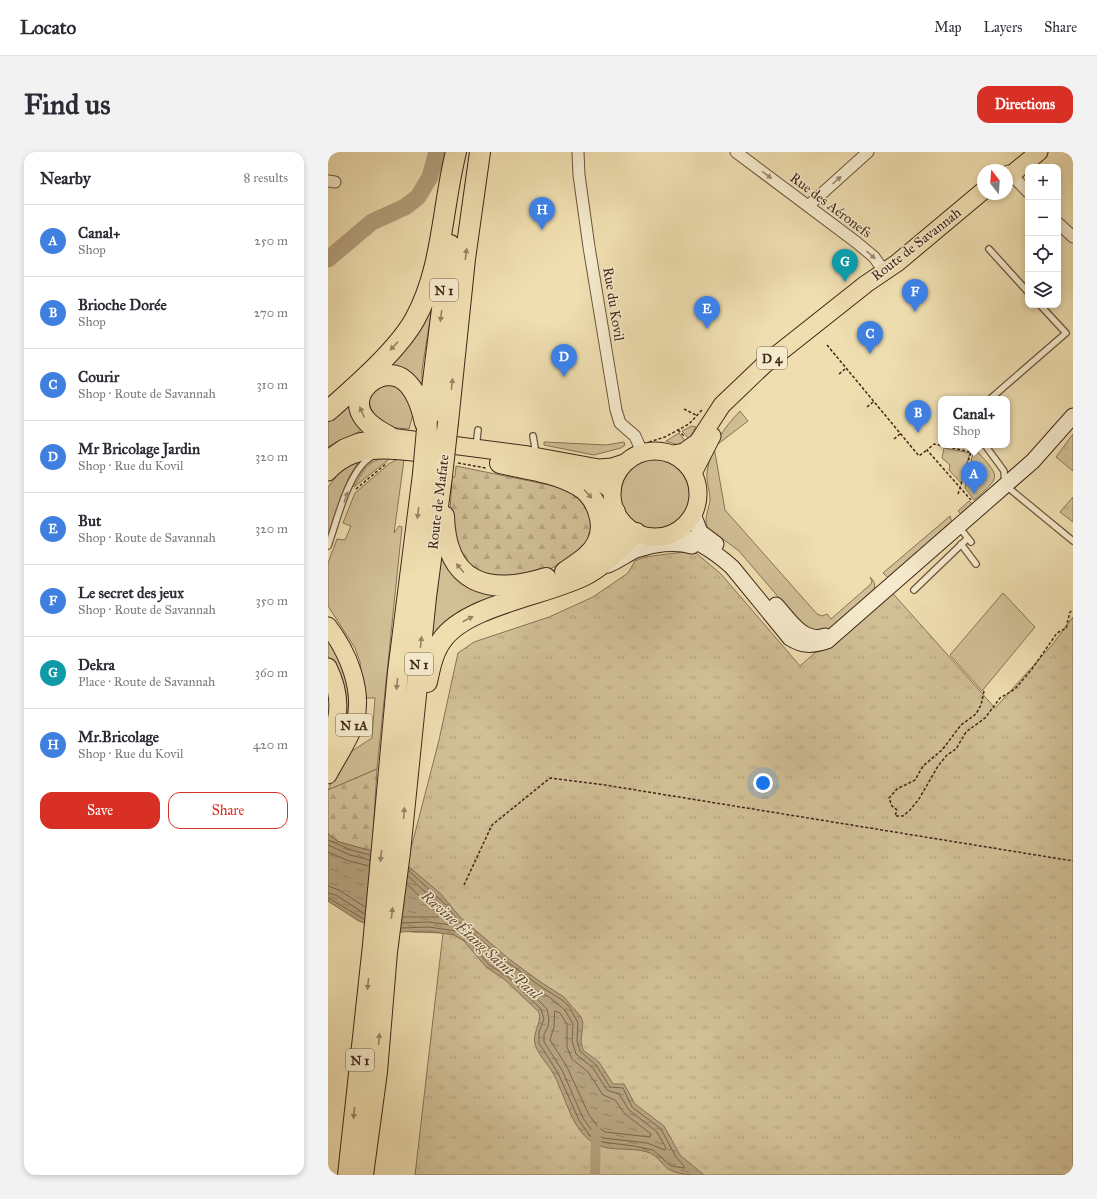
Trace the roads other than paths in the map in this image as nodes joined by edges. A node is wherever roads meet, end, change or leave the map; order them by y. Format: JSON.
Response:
{"nodes":[{"id":1,"x":456,"y":152,"type":"edge"},
{"id":2,"x":462,"y":152,"type":"edge"},
{"id":3,"x":480,"y":152,"type":"edge"},
{"id":4,"x":578,"y":152,"type":"edge"},
{"id":5,"x":736,"y":152,"type":"edge"},
{"id":6,"x":868,"y":152,"type":"edge"},
{"id":7,"x":1029,"y":152,"type":"edge"},
{"id":8,"x":1039,"y":152,"type":"edge"},
{"id":9,"x":1013,"y":169,"type":"edge"},
{"id":10,"x":1013,"y":170,"type":"edge"},
{"id":11,"x":1013,"y":178,"type":"edge"},
{"id":12,"x":1025,"y":189,"type":"edge"},
{"id":13,"x":977,"y":196,"type":"edge"},
{"id":14,"x":981,"y":200,"type":"edge"},
{"id":15,"x":808,"y":206,"type":"junction"},
{"id":16,"x":1061,"y":226,"type":"edge"},
{"id":17,"x":1073,"y":237,"type":"edge"},
{"id":18,"x":989,"y":249,"type":"dead end"},
{"id":19,"x":884,"y":271,"type":"junction"},
{"id":20,"x":1025,"y":289,"type":"edge"},
{"id":21,"x":1043,"y":308,"type":"edge"},
{"id":22,"x":993,"y":396,"type":"edge"},
{"id":23,"x":328,"y":412,"type":"edge"},
{"id":24,"x":1073,"y":416,"type":"edge"},
{"id":25,"x":427,"y":428,"type":"junction"},
{"id":26,"x":478,"y":430,"type":"dead end"},
{"id":27,"x":533,"y":436,"type":"dead end"},
{"id":28,"x":647,"y":447,"type":"junction"},
{"id":29,"x":987,"y":448,"type":"edge"},
{"id":30,"x":391,"y":449,"type":"junction"},
{"id":31,"x":476,"y":449,"type":"junction"},
{"id":32,"x":673,"y":454,"type":"junction"},
{"id":33,"x":537,"y":457,"type":"junction"},
{"id":34,"x":328,"y":459,"type":"edge"},
{"id":35,"x":624,"y":463,"type":"junction"},
{"id":36,"x":494,"y":465,"type":"junction"},
{"id":37,"x":328,"y":472,"type":"edge"},
{"id":38,"x":693,"y":473,"type":"junction"},
{"id":39,"x":433,"y":475,"type":"junction"},
{"id":40,"x":1006,"y":485,"type":"junction"},
{"id":41,"x":612,"y":490,"type":"junction"},
{"id":42,"x":615,"y":512,"type":"junction"},
{"id":43,"x":693,"y":514,"type":"junction"},
{"id":44,"x":636,"y":533,"type":"junction"},
{"id":45,"x":672,"y":533,"type":"junction"},
{"id":46,"x":966,"y":535,"type":"junction"},
{"id":47,"x":1073,"y":541,"type":"edge"},
{"id":48,"x":961,"y":544,"type":"junction"},
{"id":49,"x":328,"y":546,"type":"edge"},
{"id":50,"x":711,"y":551,"type":"junction"},
{"id":51,"x":976,"y":564,"type":"dead end"},
{"id":52,"x":565,"y":572,"type":"junction"},
{"id":53,"x":586,"y":575,"type":"junction"},
{"id":54,"x":914,"y":590,"type":"dead end"},
{"id":55,"x":328,"y":626,"type":"edge"},
{"id":56,"x":839,"y":631,"type":"junction"},
{"id":57,"x":328,"y":667,"type":"edge"},
{"id":58,"x":328,"y":752,"type":"edge"},
{"id":59,"x":328,"y":775,"type":"edge"},
{"id":60,"x":407,"y":780,"type":"junction"},
{"id":61,"x":380,"y":949,"type":"junction"},
{"id":62,"x":348,"y":1175,"type":"edge"},
{"id":63,"x":363,"y":1175,"type":"edge"}],
"edges":[{"from":1,"to":23,"type":"highway","one_way":true},
{"from":2,"to":25,"type":"highway","name":"Route de Mafate","number":"N 1","one_way":true},
{"from":39,"to":3,"type":"highway","name":"Route de Mafate","number":"N 1","one_way":true,"bridge":true},
{"from":4,"to":28,"type":"street","name":"Rue du Kovil"},
{"from":5,"to":15,"type":"street","name":"Rue des Aéronefs","one_way":true},
{"from":15,"to":6,"type":"street","one_way":true},
{"from":7,"to":9,"type":"main road"},
{"from":8,"to":10,"type":"main road"},
{"from":11,"to":12,"type":"street"},
{"from":13,"to":19,"type":"main road","name":"Route de Savannah","number":"D 4"},
{"from":14,"to":38,"type":"main road","name":"Route de Savannah","number":"D 4"},
{"from":15,"to":19,"type":"street","name":"Rue des Aéronefs","one_way":true},
{"from":16,"to":17,"type":"street"},
{"from":18,"to":20,"type":"lane"},
{"from":19,"to":32,"type":"main road","name":"Route de Savannah","number":"D 4"},
{"from":21,"to":22,"type":"lane"},
{"from":24,"to":40,"type":"street"},
{"from":30,"to":25,"type":"highway","one_way":true},
{"from":25,"to":39,"type":"highway","name":"Route de Mafate","number":"N 1","bridge":true},
{"from":26,"to":31,"type":"lane"},
{"from":27,"to":33,"type":"lane"},
{"from":28,"to":32,"type":"main road"},
{"from":28,"to":35,"type":"main road"},
{"from":29,"to":40,"type":"lane"},
{"from":30,"to":31,"type":"main road"},
{"from":30,"to":34,"type":"main road"},
{"from":30,"to":36,"type":"main road"},
{"from":30,"to":37,"type":"main road"},
{"from":49,"to":30,"type":"lane","one_way":true},
{"from":31,"to":33,"type":"main road"},
{"from":32,"to":38,"type":"main road"},
{"from":33,"to":35,"type":"main road"},
{"from":35,"to":41,"type":"main road"},
{"from":36,"to":41,"type":"main road"},
{"from":36,"to":52,"type":"highway","one_way":true},
{"from":38,"to":43,"type":"main road"},
{"from":52,"to":39,"type":"highway","one_way":true},
{"from":60,"to":39,"type":"highway","name":"Route de Mafate","number":"N 1","one_way":true},
{"from":39,"to":61,"type":"highway","name":"Route de Mafate","number":"N 1","one_way":true},
{"from":40,"to":46,"type":"street"},
{"from":40,"to":47,"type":"lane"},
{"from":41,"to":42,"type":"main road"},
{"from":42,"to":44,"type":"main road"},
{"from":42,"to":52,"type":"highway"},
{"from":43,"to":45,"type":"main road"},
{"from":43,"to":56,"type":"street"},
{"from":44,"to":45,"type":"main road"},
{"from":44,"to":53,"type":"highway"},
{"from":45,"to":50,"type":"street"},
{"from":46,"to":48,"type":"lane"},
{"from":46,"to":56,"type":"street"},
{"from":48,"to":51,"type":"lane"},
{"from":48,"to":54,"type":"lane"},
{"from":50,"to":53,"type":"street"},
{"from":50,"to":56,"type":"street"},
{"from":60,"to":53,"type":"highway","one_way":true},
{"from":55,"to":59,"type":"main road","number":"N 1A"},
{"from":57,"to":58,"type":"main road","number":"N 1A"},
{"from":61,"to":60,"type":"highway","name":"Route de Mafate","number":"N 1","one_way":true},
{"from":61,"to":62,"type":"highway","number":"N 1","one_way":true},
{"from":63,"to":61,"type":"highway","number":"N 1","one_way":true}]}
